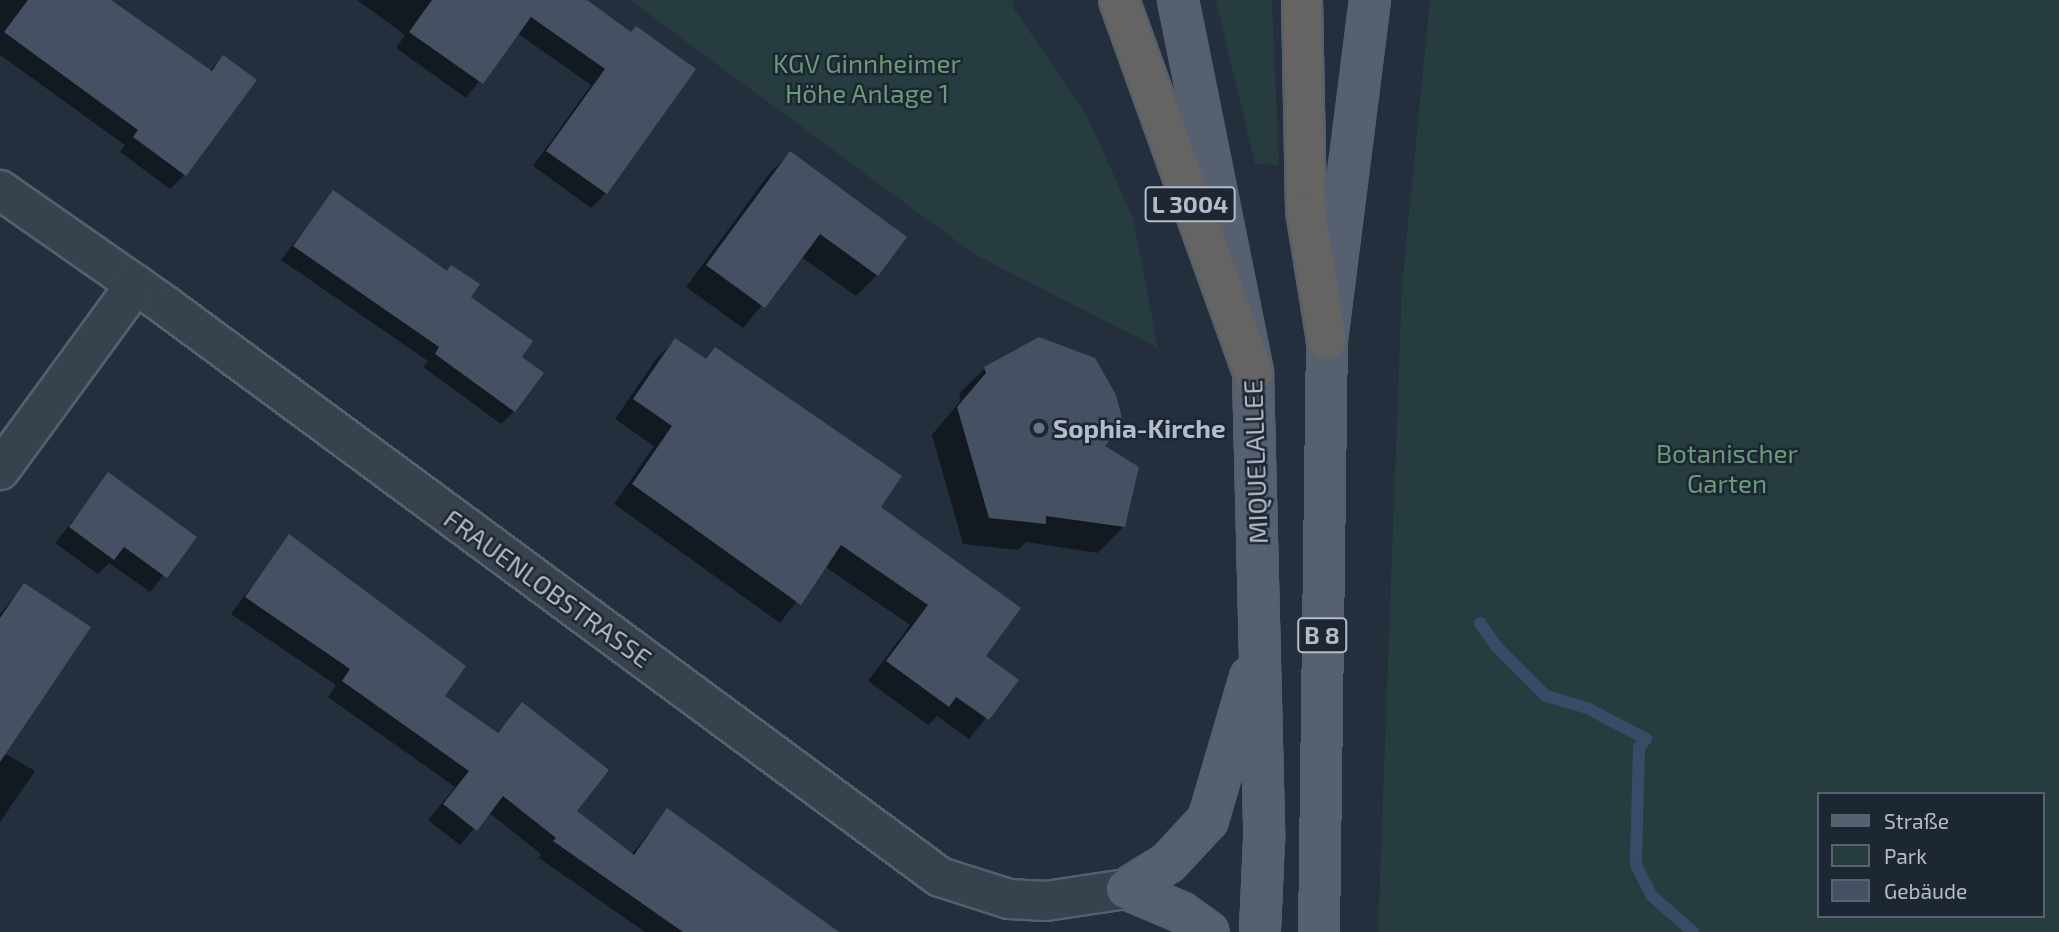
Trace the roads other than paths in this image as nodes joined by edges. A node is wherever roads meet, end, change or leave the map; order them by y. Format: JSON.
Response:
{"nodes":[{"id":1,"x":1119,"y":0,"type":"edge"},
{"id":2,"x":1178,"y":0,"type":"edge"},
{"id":3,"x":1302,"y":0,"type":"edge"},
{"id":4,"x":1370,"y":0,"type":"edge"},
{"id":5,"x":0,"y":190,"type":"edge"},
{"id":6,"x":136,"y":284,"type":"junction"},
{"id":7,"x":1327,"y":340,"type":"junction"},
{"id":8,"x":1253,"y":373,"type":"junction"},
{"id":9,"x":0,"y":470,"type":"edge"},
{"id":10,"x":1261,"y":642,"type":"junction"},
{"id":11,"x":1126,"y":889,"type":"junction"},
{"id":12,"x":1209,"y":932,"type":"edge"},
{"id":13,"x":1260,"y":932,"type":"edge"},
{"id":14,"x":1319,"y":932,"type":"edge"}],
"edges":[{"from":1,"to":8,"type":"highway","number":"L 3004"},
{"from":2,"to":8,"type":"main road","name":"MIQUELALLEE","number":"B 8"},
{"from":3,"to":7,"type":"highway"},
{"from":4,"to":7,"type":"main road","number":"B 8"},
{"from":5,"to":6,"type":"street","name":"FRAUENLOBSTRASSE"},
{"from":6,"to":9,"type":"street"},
{"from":6,"to":11,"type":"street","name":"FRAUENLOBSTRASSE"},
{"from":7,"to":14,"type":"main road","number":"B 8"},
{"from":8,"to":10,"type":"main road","name":"MIQUELALLEE","number":"B 8"},
{"from":10,"to":11,"type":"main road"},
{"from":10,"to":13,"type":"main road","name":"MIQUELALLEE","number":"B 8"},
{"from":11,"to":12,"type":"main road"}]}
